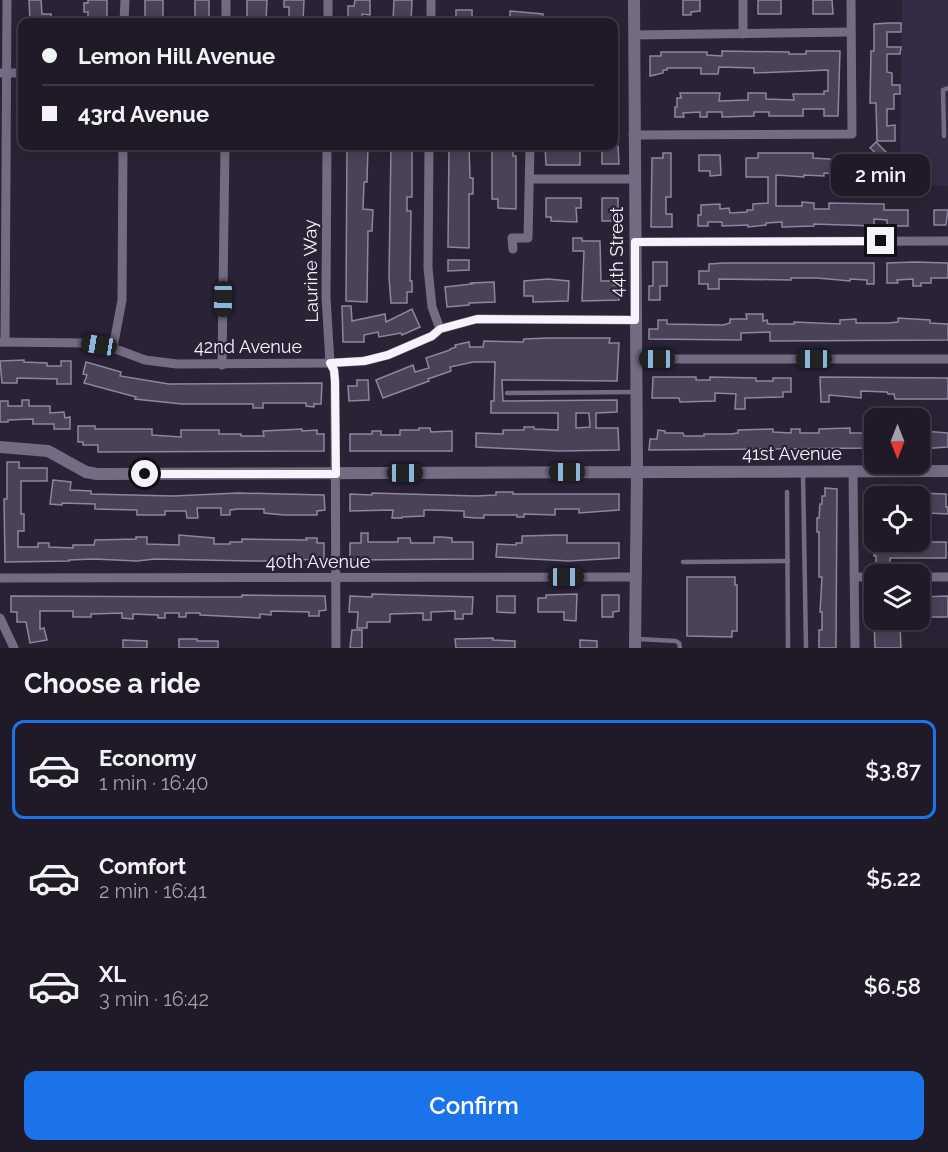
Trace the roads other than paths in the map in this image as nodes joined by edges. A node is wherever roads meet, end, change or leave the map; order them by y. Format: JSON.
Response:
{"nodes":[{"id":1,"x":7,"y":0,"type":"edge"},
{"id":2,"x":125,"y":0,"type":"edge"},
{"id":3,"x":226,"y":0,"type":"edge"},
{"id":4,"x":328,"y":0,"type":"edge"},
{"id":5,"x":431,"y":0,"type":"edge"},
{"id":6,"x":634,"y":0,"type":"edge"},
{"id":7,"x":742,"y":0,"type":"edge"},
{"id":8,"x":851,"y":0,"type":"edge"},
{"id":9,"x":124,"y":18,"type":"edge"},
{"id":10,"x":226,"y":18,"type":"edge"},
{"id":11,"x":328,"y":18,"type":"edge"},
{"id":12,"x":430,"y":18,"type":"edge"},
{"id":13,"x":850,"y":32,"type":"junction"},
{"id":14,"x":743,"y":34,"type":"junction"},
{"id":15,"x":633,"y":35,"type":"junction"},
{"id":16,"x":3,"y":73,"type":"edge"},
{"id":17,"x":948,"y":88,"type":"edge"},
{"id":18,"x":633,"y":135,"type":"junction"},
{"id":19,"x":944,"y":136,"type":"dead end"},
{"id":20,"x":123,"y":150,"type":"edge"},
{"id":21,"x":225,"y":150,"type":"edge"},
{"id":22,"x":327,"y":150,"type":"edge"},
{"id":23,"x":429,"y":150,"type":"edge"},
{"id":24,"x":530,"y":150,"type":"edge"},
{"id":25,"x":530,"y":179,"type":"junction"},
{"id":26,"x":634,"y":179,"type":"junction"},
{"id":27,"x":948,"y":241,"type":"edge"},
{"id":28,"x":635,"y":242,"type":"junction"},
{"id":29,"x":513,"y":249,"type":"dead end"},
{"id":30,"x":635,"y":320,"type":"junction"},
{"id":31,"x":440,"y":329,"type":"junction"},
{"id":32,"x":2,"y":342,"type":"edge"},
{"id":33,"x":113,"y":348,"type":"junction"},
{"id":34,"x":635,"y":359,"type":"junction"},
{"id":35,"x":948,"y":359,"type":"edge"},
{"id":36,"x":330,"y":363,"type":"junction"},
{"id":37,"x":222,"y":365,"type":"junction"},
{"id":38,"x":635,"y":392,"type":"junction"},
{"id":39,"x":507,"y":393,"type":"dead end"},
{"id":40,"x":0,"y":447,"type":"edge"},
{"id":41,"x":854,"y":471,"type":"junction"},
{"id":42,"x":948,"y":471,"type":"edge"},
{"id":43,"x":636,"y":472,"type":"junction"},
{"id":44,"x":803,"y":472,"type":"junction"},
{"id":45,"x":336,"y":474,"type":"junction"},
{"id":46,"x":787,"y":492,"type":"dead end"},
{"id":47,"x":788,"y":561,"type":"junction"},
{"id":48,"x":683,"y":562,"type":"dead end"},
{"id":49,"x":635,"y":577,"type":"junction"},
{"id":50,"x":855,"y":577,"type":"junction"},
{"id":51,"x":864,"y":577,"type":"edge"},
{"id":52,"x":930,"y":577,"type":"edge"},
{"id":53,"x":948,"y":577,"type":"edge"},
{"id":54,"x":0,"y":578,"type":"edge"},
{"id":55,"x":336,"y":578,"type":"junction"},
{"id":56,"x":0,"y":618,"type":"edge"},
{"id":57,"x":635,"y":644,"type":"edge"},
{"id":58,"x":14,"y":648,"type":"edge"},
{"id":59,"x":336,"y":648,"type":"edge"},
{"id":60,"x":680,"y":648,"type":"edge"},
{"id":61,"x":788,"y":648,"type":"edge"},
{"id":62,"x":806,"y":648,"type":"edge"},
{"id":63,"x":855,"y":648,"type":"edge"}],
"edges":[{"from":1,"to":16,"type":"street"},
{"from":2,"to":9,"type":"street"},
{"from":3,"to":10,"type":"street"},
{"from":4,"to":11,"type":"street"},
{"from":5,"to":12,"type":"street"},
{"from":6,"to":15,"type":"street","name":"44th Street"},
{"from":7,"to":14,"type":"street"},
{"from":8,"to":13,"type":"street"},
{"from":13,"to":14,"type":"street"},
{"from":13,"to":18,"type":"street"},
{"from":14,"to":15,"type":"street"},
{"from":15,"to":18,"type":"street","name":"44th Street"},
{"from":16,"to":32,"type":"street"},
{"from":17,"to":19,"type":"lane"},
{"from":18,"to":26,"type":"street","name":"44th Street"},
{"from":20,"to":33,"type":"street"},
{"from":21,"to":37,"type":"street"},
{"from":22,"to":36,"type":"street","name":"Laurine Way"},
{"from":23,"to":31,"type":"street"},
{"from":24,"to":25,"type":"street"},
{"from":25,"to":26,"type":"street"},
{"from":25,"to":29,"type":"street"},
{"from":26,"to":28,"type":"street","name":"44th Street"},
{"from":27,"to":28,"type":"street"},
{"from":28,"to":30,"type":"street","name":"44th Street"},
{"from":30,"to":31,"type":"street","name":"42nd Avenue"},
{"from":30,"to":34,"type":"street","name":"44th Street"},
{"from":31,"to":36,"type":"street","name":"42nd Avenue"},
{"from":32,"to":33,"type":"street","name":"42nd Avenue"},
{"from":33,"to":37,"type":"street","name":"42nd Avenue"},
{"from":34,"to":35,"type":"street"},
{"from":34,"to":38,"type":"street","name":"44th Street"},
{"from":36,"to":37,"type":"street","name":"42nd Avenue"},
{"from":36,"to":45,"type":"street","name":"Laurine Way"},
{"from":38,"to":39,"type":"lane"},
{"from":38,"to":43,"type":"street","name":"44th Street"},
{"from":40,"to":45,"type":"street","name":"41st Avenue"},
{"from":41,"to":42,"type":"street","name":"41st Avenue"},
{"from":41,"to":44,"type":"street","name":"41st Avenue"},
{"from":41,"to":50,"type":"street"},
{"from":43,"to":44,"type":"street","name":"41st Avenue"},
{"from":43,"to":45,"type":"street","name":"41st Avenue"},
{"from":43,"to":49,"type":"street","name":"44th Street"},
{"from":44,"to":62,"type":"lane"},
{"from":45,"to":55,"type":"street","name":"Laurine Way"},
{"from":46,"to":47,"type":"lane"},
{"from":47,"to":48,"type":"lane"},
{"from":47,"to":61,"type":"lane"},
{"from":49,"to":55,"type":"street","name":"40th Avenue"},
{"from":49,"to":57,"type":"street","name":"44th Street"},
{"from":50,"to":51,"type":"street"},
{"from":50,"to":63,"type":"street"},
{"from":52,"to":53,"type":"street"},
{"from":54,"to":55,"type":"street","name":"40th Avenue"},
{"from":55,"to":59,"type":"street","name":"Laurine Way"},
{"from":56,"to":58,"type":"street"},
{"from":57,"to":60,"type":"lane"}]}
